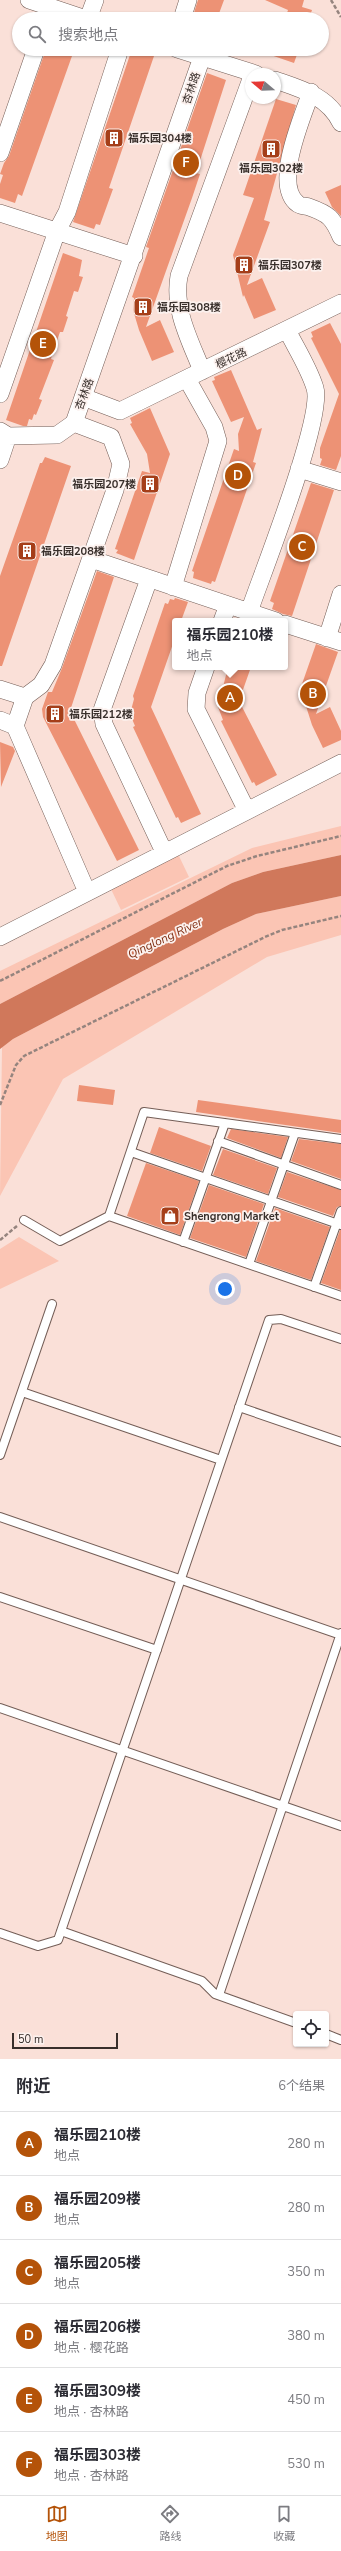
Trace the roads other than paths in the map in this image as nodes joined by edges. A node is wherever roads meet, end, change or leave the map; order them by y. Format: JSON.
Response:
{"nodes":[{"id":1,"x":29,"y":0,"type":"edge"},
{"id":2,"x":95,"y":0,"type":"edge"},
{"id":3,"x":188,"y":0,"type":"edge"},
{"id":4,"x":47,"y":12,"type":"edge"},
{"id":5,"x":90,"y":12,"type":"edge"},
{"id":6,"x":184,"y":12,"type":"edge"},
{"id":7,"x":34,"y":56,"type":"edge"},
{"id":8,"x":118,"y":56,"type":"edge"},
{"id":9,"x":199,"y":56,"type":"edge"},
{"id":10,"x":202,"y":57,"type":"junction"},
{"id":11,"x":245,"y":72,"type":"edge"},
{"id":12,"x":281,"y":82,"type":"edge"},
{"id":13,"x":311,"y":92,"type":"junction"},
{"id":14,"x":245,"y":97,"type":"edge"},
{"id":15,"x":341,"y":123,"type":"edge"},
{"id":16,"x":0,"y":153,"type":"edge"},
{"id":17,"x":0,"y":213,"type":"edge"},
{"id":18,"x":57,"y":231,"type":"junction"},
{"id":19,"x":341,"y":237,"type":"edge"},
{"id":20,"x":134,"y":256,"type":"junction"},
{"id":21,"x":341,"y":303,"type":"edge"},
{"id":22,"x":287,"y":330,"type":"junction"},
{"id":23,"x":202,"y":372,"type":"junction"},
{"id":24,"x":187,"y":379,"type":"junction"},
{"id":25,"x":0,"y":394,"type":"edge"},
{"id":26,"x":83,"y":397,"type":"junction"},
{"id":27,"x":120,"y":411,"type":"junction"},
{"id":28,"x":74,"y":423,"type":"junction"},
{"id":29,"x":4,"y":433,"type":"edge"},
{"id":30,"x":111,"y":437,"type":"junction"},
{"id":31,"x":0,"y":460,"type":"edge"},
{"id":32,"x":299,"y":469,"type":"junction"},
{"id":33,"x":341,"y":482,"type":"edge"},
{"id":34,"x":91,"y":559,"type":"junction"},
{"id":35,"x":149,"y":579,"type":"junction"},
{"id":36,"x":173,"y":587,"type":"junction"},
{"id":37,"x":341,"y":594,"type":"edge"},
{"id":38,"x":228,"y":605,"type":"junction"},
{"id":39,"x":249,"y":612,"type":"junction"},
{"id":40,"x":223,"y":618,"type":"edge"},
{"id":41,"x":267,"y":618,"type":"edge"},
{"id":42,"x":288,"y":625,"type":"edge"},
{"id":43,"x":334,"y":640,"type":"edge"},
{"id":44,"x":205,"y":670,"type":"edge"},
{"id":45,"x":0,"y":689,"type":"edge"},
{"id":46,"x":25,"y":697,"type":"junction"},
{"id":47,"x":8,"y":723,"type":"edge"},
{"id":48,"x":341,"y":763,"type":"edge"},
{"id":49,"x":247,"y":811,"type":"junction"},
{"id":50,"x":164,"y":852,"type":"junction"},
{"id":51,"x":87,"y":892,"type":"junction"},
{"id":52,"x":0,"y":937,"type":"edge"},
{"id":53,"x":225,"y":1123,"type":"junction"},
{"id":54,"x":295,"y":1133,"type":"junction"},
{"id":55,"x":341,"y":1140,"type":"edge"},
{"id":56,"x":218,"y":1141,"type":"junction"},
{"id":57,"x":131,"y":1152,"type":"junction"},
{"id":58,"x":284,"y":1164,"type":"junction"},
{"id":59,"x":205,"y":1178,"type":"junction"},
{"id":60,"x":341,"y":1185,"type":"edge"},
{"id":61,"x":271,"y":1200,"type":"junction"},
{"id":62,"x":341,"y":1211,"type":"edge"},
{"id":63,"x":109,"y":1216,"type":"junction"},
{"id":64,"x":24,"y":1220,"type":"road end"},
{"id":65,"x":339,"y":1224,"type":"edge"},
{"id":66,"x":183,"y":1242,"type":"junction"},
{"id":67,"x":248,"y":1264,"type":"junction"},
{"id":68,"x":314,"y":1287,"type":"junction"},
{"id":69,"x":341,"y":1296,"type":"edge"},
{"id":70,"x":52,"y":1304,"type":"dead end"},
{"id":71,"x":341,"y":1339,"type":"edge"},
{"id":72,"x":22,"y":1392,"type":"junction"},
{"id":73,"x":240,"y":1407,"type":"junction"},
{"id":74,"x":341,"y":1442,"type":"edge"},
{"id":75,"x":0,"y":1455,"type":"edge"},
{"id":76,"x":221,"y":1460,"type":"junction"},
{"id":77,"x":0,"y":1517,"type":"edge"},
{"id":78,"x":181,"y":1580,"type":"junction"},
{"id":79,"x":0,"y":1597,"type":"edge"},
{"id":80,"x":341,"y":1634,"type":"edge"},
{"id":81,"x":157,"y":1650,"type":"junction"},
{"id":82,"x":0,"y":1708,"type":"edge"},
{"id":83,"x":123,"y":1750,"type":"junction"},
{"id":84,"x":282,"y":1806,"type":"junction"},
{"id":85,"x":341,"y":1826,"type":"edge"},
{"id":86,"x":61,"y":1931,"type":"junction"},
{"id":87,"x":0,"y":1933,"type":"edge"},
{"id":88,"x":219,"y":1995,"type":"junction"},
{"id":89,"x":293,"y":2022,"type":"edge"},
{"id":90,"x":329,"y":2035,"type":"edge"},
{"id":91,"x":341,"y":2040,"type":"edge"}],
"edges":[{"from":1,"to":4,"type":"street"},
{"from":2,"to":5,"type":"street"},
{"from":3,"to":6,"type":"street"},
{"from":7,"to":16,"type":"street"},
{"from":8,"to":18,"type":"street"},
{"from":9,"to":10,"type":"street"},
{"from":10,"to":11,"type":"street"},
{"from":10,"to":20,"type":"street","name":"杏林路"},
{"from":12,"to":13,"type":"street"},
{"from":13,"to":15,"type":"street"},
{"from":13,"to":19,"type":"street"},
{"from":14,"to":23,"type":"street"},
{"from":17,"to":18,"type":"street"},
{"from":18,"to":20,"type":"street"},
{"from":18,"to":25,"type":"street"},
{"from":20,"to":26,"type":"street","name":"杏林路"},
{"from":21,"to":22,"type":"street","name":"樱花路"},
{"from":22,"to":23,"type":"street","name":"樱花路"},
{"from":22,"to":32,"type":"street"},
{"from":23,"to":24,"type":"street","name":"樱花路"},
{"from":24,"to":27,"type":"street","name":"樱花路"},
{"from":24,"to":36,"type":"street"},
{"from":26,"to":27,"type":"street"},
{"from":26,"to":28,"type":"street","name":"杏林路"},
{"from":27,"to":30,"type":"street"},
{"from":28,"to":29,"type":"street"},
{"from":28,"to":30,"type":"street","name":"杏林路"},
{"from":29,"to":31,"type":"street"},
{"from":30,"to":34,"type":"street"},
{"from":32,"to":33,"type":"street"},
{"from":32,"to":39,"type":"street"},
{"from":34,"to":35,"type":"street"},
{"from":34,"to":46,"type":"street"},
{"from":35,"to":36,"type":"street"},
{"from":35,"to":50,"type":"street"},
{"from":36,"to":38,"type":"street"},
{"from":37,"to":43,"type":"street"},
{"from":38,"to":39,"type":"street"},
{"from":38,"to":40,"type":"street"},
{"from":39,"to":41,"type":"street"},
{"from":42,"to":43,"type":"street"},
{"from":44,"to":49,"type":"street"},
{"from":45,"to":46,"type":"street"},
{"from":46,"to":47,"type":"street"},
{"from":47,"to":51,"type":"street"},
{"from":48,"to":49,"type":"street"},
{"from":49,"to":50,"type":"street"},
{"from":50,"to":51,"type":"street"},
{"from":51,"to":52,"type":"street"},
{"from":53,"to":54,"type":"lane"},
{"from":53,"to":56,"type":"lane"},
{"from":53,"to":57,"type":"lane"},
{"from":54,"to":55,"type":"lane"},
{"from":54,"to":58,"type":"lane"},
{"from":56,"to":58,"type":"lane"},
{"from":56,"to":59,"type":"lane"},
{"from":57,"to":59,"type":"lane"},
{"from":57,"to":63,"type":"lane"},
{"from":58,"to":60,"type":"lane"},
{"from":58,"to":61,"type":"lane"},
{"from":59,"to":61,"type":"lane"},
{"from":59,"to":66,"type":"lane"},
{"from":61,"to":65,"type":"lane"},
{"from":61,"to":67,"type":"lane"},
{"from":62,"to":65,"type":"lane"},
{"from":63,"to":64,"type":"lane"},
{"from":63,"to":66,"type":"lane"},
{"from":65,"to":68,"type":"lane"},
{"from":66,"to":67,"type":"lane"},
{"from":67,"to":68,"type":"lane"},
{"from":68,"to":69,"type":"lane"},
{"from":70,"to":72,"type":"lane"},
{"from":71,"to":73,"type":"lane"},
{"from":72,"to":75,"type":"lane"},
{"from":72,"to":76,"type":"lane"},
{"from":73,"to":74,"type":"lane"},
{"from":73,"to":76,"type":"lane"},
{"from":76,"to":78,"type":"lane"},
{"from":77,"to":78,"type":"lane"},
{"from":78,"to":80,"type":"lane"},
{"from":78,"to":81,"type":"lane"},
{"from":79,"to":81,"type":"lane"},
{"from":80,"to":84,"type":"lane"},
{"from":81,"to":83,"type":"lane"},
{"from":82,"to":83,"type":"lane"},
{"from":83,"to":84,"type":"lane"},
{"from":83,"to":86,"type":"lane"},
{"from":84,"to":85,"type":"lane"},
{"from":84,"to":88,"type":"lane"},
{"from":86,"to":87,"type":"lane"},
{"from":86,"to":88,"type":"lane"},
{"from":88,"to":89,"type":"lane"},
{"from":90,"to":91,"type":"lane"}]}
